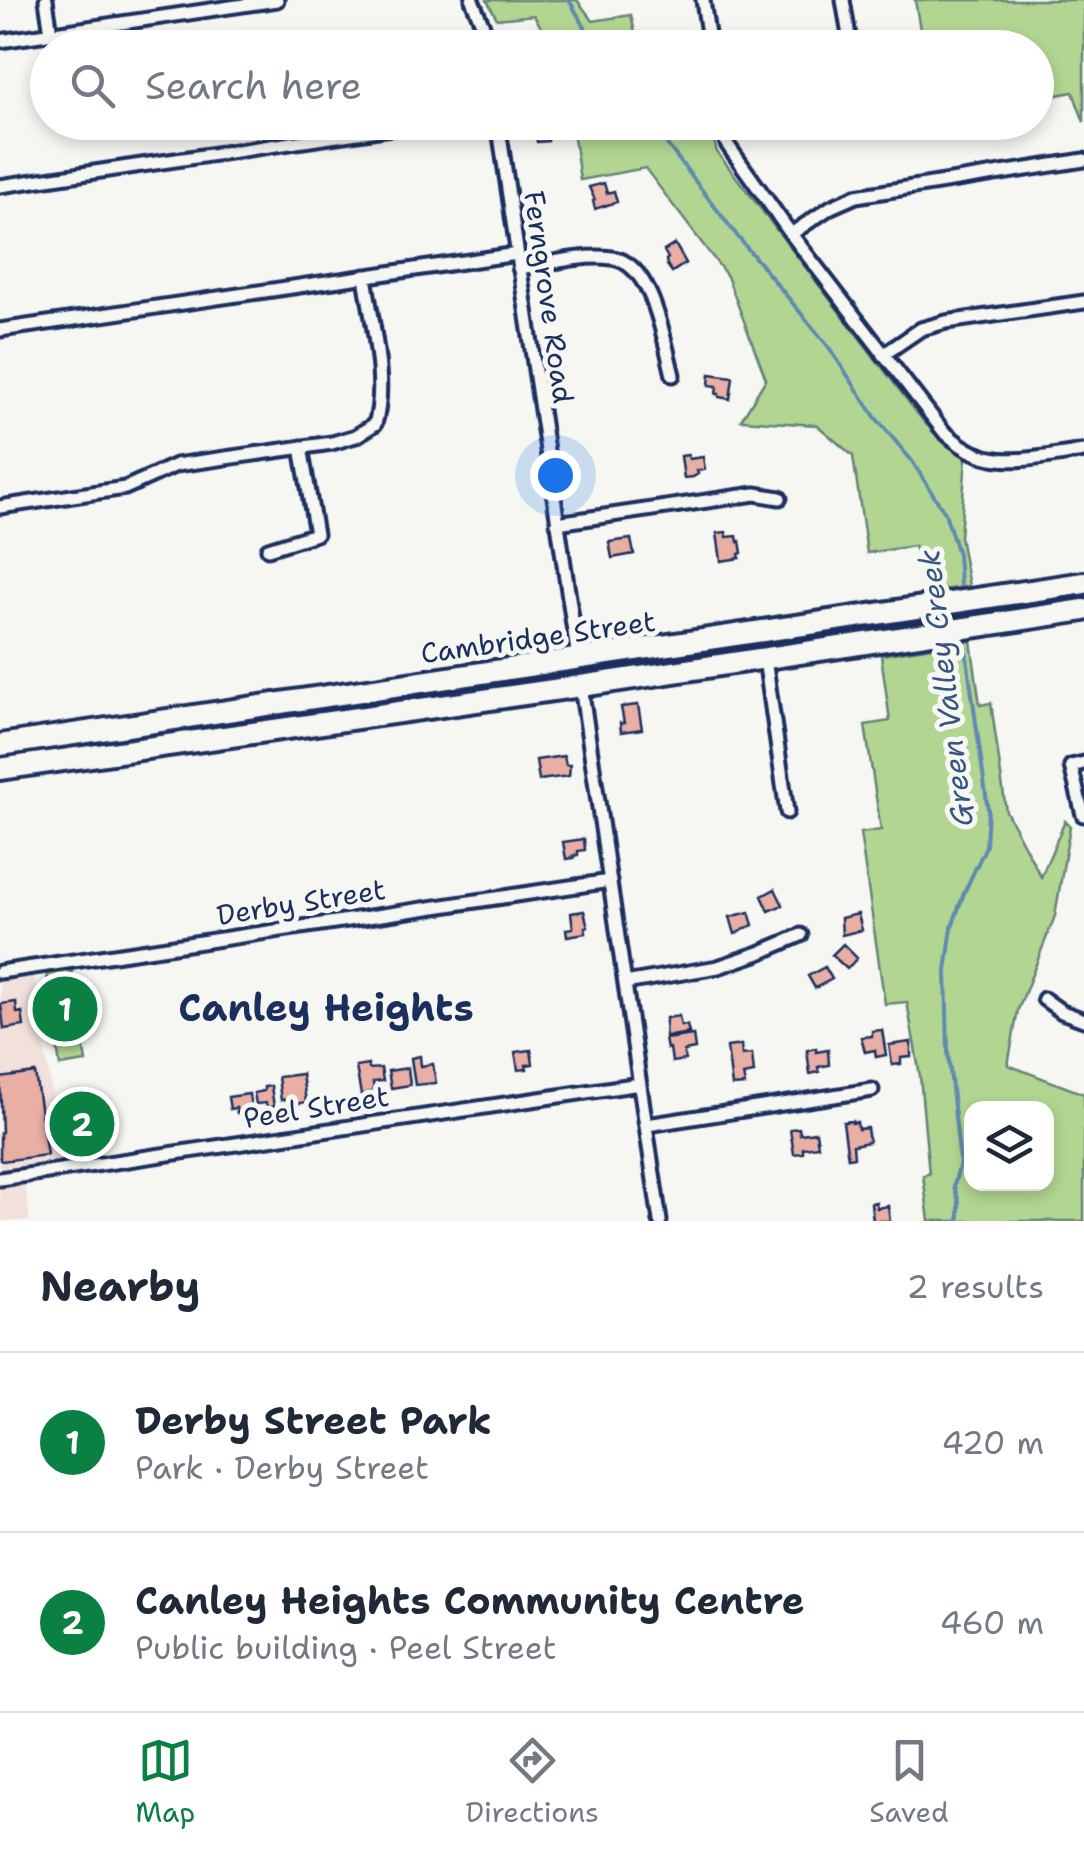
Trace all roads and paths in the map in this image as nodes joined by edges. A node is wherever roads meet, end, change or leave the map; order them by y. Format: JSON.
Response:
{"nodes":[{"id":1,"x":46,"y":0,"type":"edge"},
{"id":2,"x":277,"y":0,"type":"edge"},
{"id":3,"x":472,"y":0,"type":"edge"},
{"id":4,"x":702,"y":0,"type":"edge"},
{"id":5,"x":843,"y":0,"type":"edge"},
{"id":6,"x":196,"y":6,"type":"edge"},
{"id":7,"x":51,"y":30,"type":"edge"},
{"id":8,"x":67,"y":30,"type":"edge"},
{"id":9,"x":484,"y":30,"type":"edge"},
{"id":10,"x":707,"y":30,"type":"edge"},
{"id":11,"x":848,"y":30,"type":"edge"},
{"id":12,"x":30,"y":36,"type":"edge"},
{"id":13,"x":0,"y":41,"type":"edge"},
{"id":14,"x":310,"y":140,"type":"edge"},
{"id":15,"x":501,"y":140,"type":"edge"},
{"id":16,"x":726,"y":140,"type":"edge"},
{"id":17,"x":1084,"y":160,"type":"edge"},
{"id":18,"x":0,"y":186,"type":"edge"},
{"id":19,"x":791,"y":234,"type":"junction"},
{"id":20,"x":517,"y":254,"type":"junction"},
{"id":21,"x":519,"y":268,"type":"junction"},
{"id":22,"x":365,"y":276,"type":"junction"},
{"id":23,"x":1084,"y":302,"type":"edge"},
{"id":24,"x":0,"y":330,"type":"edge"},
{"id":25,"x":884,"y":356,"type":"junction"},
{"id":26,"x":673,"y":375,"type":"dead end"},
{"id":27,"x":301,"y":448,"type":"junction"},
{"id":28,"x":1084,"y":451,"type":"edge"},
{"id":29,"x":780,"y":498,"type":"dead end"},
{"id":30,"x":0,"y":507,"type":"edge"},
{"id":31,"x":557,"y":523,"type":"junction"},
{"id":32,"x":268,"y":548,"type":"dead end"},
{"id":33,"x":1084,"y":583,"type":"edge"},
{"id":34,"x":1084,"y":610,"type":"edge"},
{"id":35,"x":578,"y":658,"type":"junction"},
{"id":36,"x":765,"y":658,"type":"junction"},
{"id":37,"x":580,"y":686,"type":"junction"},
{"id":38,"x":0,"y":745,"type":"edge"},
{"id":39,"x":1084,"y":763,"type":"edge"},
{"id":40,"x":0,"y":769,"type":"edge"},
{"id":41,"x":787,"y":812,"type":"dead end"},
{"id":42,"x":1083,"y":815,"type":"edge"},
{"id":43,"x":610,"y":881,"type":"junction"},
{"id":44,"x":801,"y":935,"type":"dead end"},
{"id":45,"x":0,"y":972,"type":"edge"},
{"id":46,"x":625,"y":983,"type":"junction"},
{"id":47,"x":1044,"y":998,"type":"dead end"},
{"id":48,"x":1084,"y":1020,"type":"edge"},
{"id":49,"x":640,"y":1084,"type":"junction"},
{"id":50,"x":872,"y":1090,"type":"dead end"},
{"id":51,"x":647,"y":1125,"type":"junction"},
{"id":52,"x":0,"y":1179,"type":"edge"},
{"id":53,"x":660,"y":1221,"type":"edge"}],
"edges":[{"from":1,"to":7,"type":"street"},
{"from":2,"to":6,"type":"street"},
{"from":3,"to":9,"type":"street"},
{"from":4,"to":10,"type":"street"},
{"from":5,"to":11,"type":"street"},
{"from":6,"to":8,"type":"street"},
{"from":12,"to":13,"type":"street"},
{"from":14,"to":18,"type":"street"},
{"from":15,"to":20,"type":"street","name":"Ferngrove Road"},
{"from":16,"to":19,"type":"street"},
{"from":17,"to":19,"type":"street"},
{"from":19,"to":25,"type":"street"},
{"from":20,"to":21,"type":"street","name":"Ferngrove Road"},
{"from":20,"to":22,"type":"street"},
{"from":21,"to":26,"type":"street"},
{"from":21,"to":31,"type":"street","name":"Ferngrove Road"},
{"from":22,"to":24,"type":"street"},
{"from":22,"to":27,"type":"street"},
{"from":23,"to":25,"type":"street"},
{"from":25,"to":28,"type":"street"},
{"from":27,"to":30,"type":"street"},
{"from":27,"to":32,"type":"street"},
{"from":29,"to":31,"type":"street"},
{"from":31,"to":35,"type":"street","name":"Ferngrove Road"},
{"from":33,"to":35,"type":"highway","name":"Cambridge Street"},
{"from":34,"to":36,"type":"highway","name":"Cambridge Street"},
{"from":35,"to":38,"type":"highway","name":"Cambridge Street"},
{"from":36,"to":37,"type":"highway","name":"Cambridge Street"},
{"from":36,"to":41,"type":"street"},
{"from":37,"to":40,"type":"highway","name":"Cambridge Street"},
{"from":37,"to":43,"type":"street"},
{"from":39,"to":42,"type":"street"},
{"from":43,"to":45,"type":"street","name":"Derby Street"},
{"from":43,"to":46,"type":"street"},
{"from":44,"to":46,"type":"street"},
{"from":46,"to":49,"type":"street"},
{"from":47,"to":48,"type":"street"},
{"from":49,"to":51,"type":"street"},
{"from":49,"to":52,"type":"street","name":"Peel Street"},
{"from":50,"to":51,"type":"street"},
{"from":51,"to":53,"type":"street"}]}
